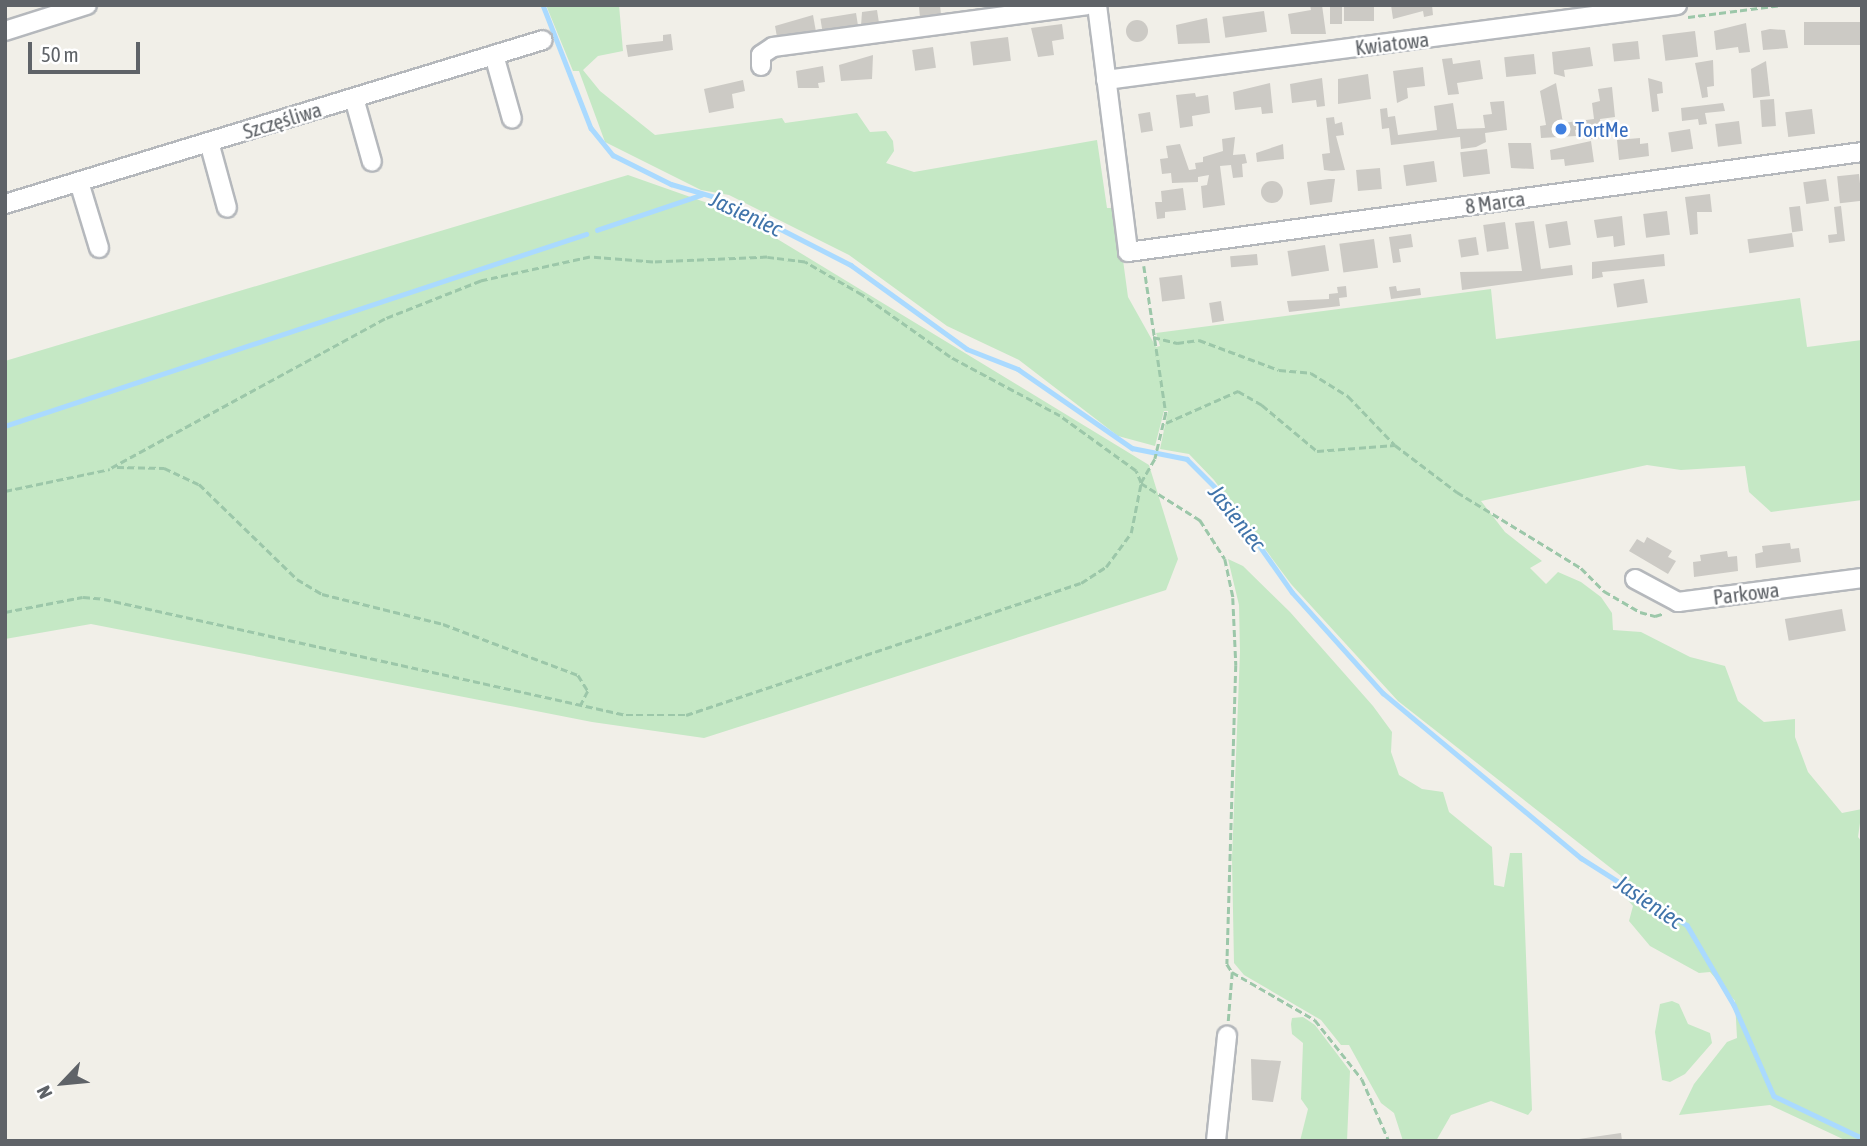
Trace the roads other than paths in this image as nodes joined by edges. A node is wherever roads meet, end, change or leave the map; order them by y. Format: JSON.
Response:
{"nodes":[{"id":1,"x":87,"y":5,"type":"edge"},
{"id":2,"x":1086,"y":5,"type":"edge"},
{"id":3,"x":1097,"y":5,"type":"edge"},
{"id":4,"x":1677,"y":5,"type":"edge"},
{"id":5,"x":5,"y":31,"type":"edge"},
{"id":6,"x":543,"y":40,"type":"dead end"},
{"id":7,"x":494,"y":55,"type":"junction"},
{"id":8,"x":761,"y":66,"type":"dead end"},
{"id":9,"x":1106,"y":80,"type":"junction"},
{"id":10,"x":354,"y":97,"type":"junction"},
{"id":11,"x":512,"y":119,"type":"dead end"},
{"id":12,"x":209,"y":142,"type":"junction"},
{"id":13,"x":1862,"y":152,"type":"edge"},
{"id":14,"x":372,"y":162,"type":"dead end"},
{"id":15,"x":79,"y":182,"type":"junction"},
{"id":16,"x":5,"y":204,"type":"edge"},
{"id":17,"x":227,"y":208,"type":"dead end"},
{"id":18,"x":99,"y":248,"type":"dead end"},
{"id":19,"x":1862,"y":578,"type":"edge"},
{"id":20,"x":1636,"y":579,"type":"dead end"},
{"id":21,"x":1227,"y":1036,"type":"road end"},
{"id":22,"x":1216,"y":1141,"type":"edge"}],
"edges":[{"from":1,"to":5,"type":"street"},
{"from":2,"to":8,"type":"street"},
{"from":3,"to":9,"type":"street"},
{"from":4,"to":9,"type":"street","name":"Kwiatowa"},
{"from":6,"to":7,"type":"street","name":"Szczęśliwa"},
{"from":7,"to":10,"type":"street","name":"Szczęśliwa"},
{"from":7,"to":11,"type":"street"},
{"from":9,"to":13,"type":"street","name":"8 Marca"},
{"from":10,"to":12,"type":"street","name":"Szczęśliwa"},
{"from":10,"to":14,"type":"street"},
{"from":12,"to":15,"type":"street","name":"Szczęśliwa"},
{"from":12,"to":17,"type":"street"},
{"from":15,"to":16,"type":"street","name":"Szczęśliwa"},
{"from":15,"to":18,"type":"street"},
{"from":19,"to":20,"type":"street","name":"Parkowa"},
{"from":21,"to":22,"type":"street"}]}
